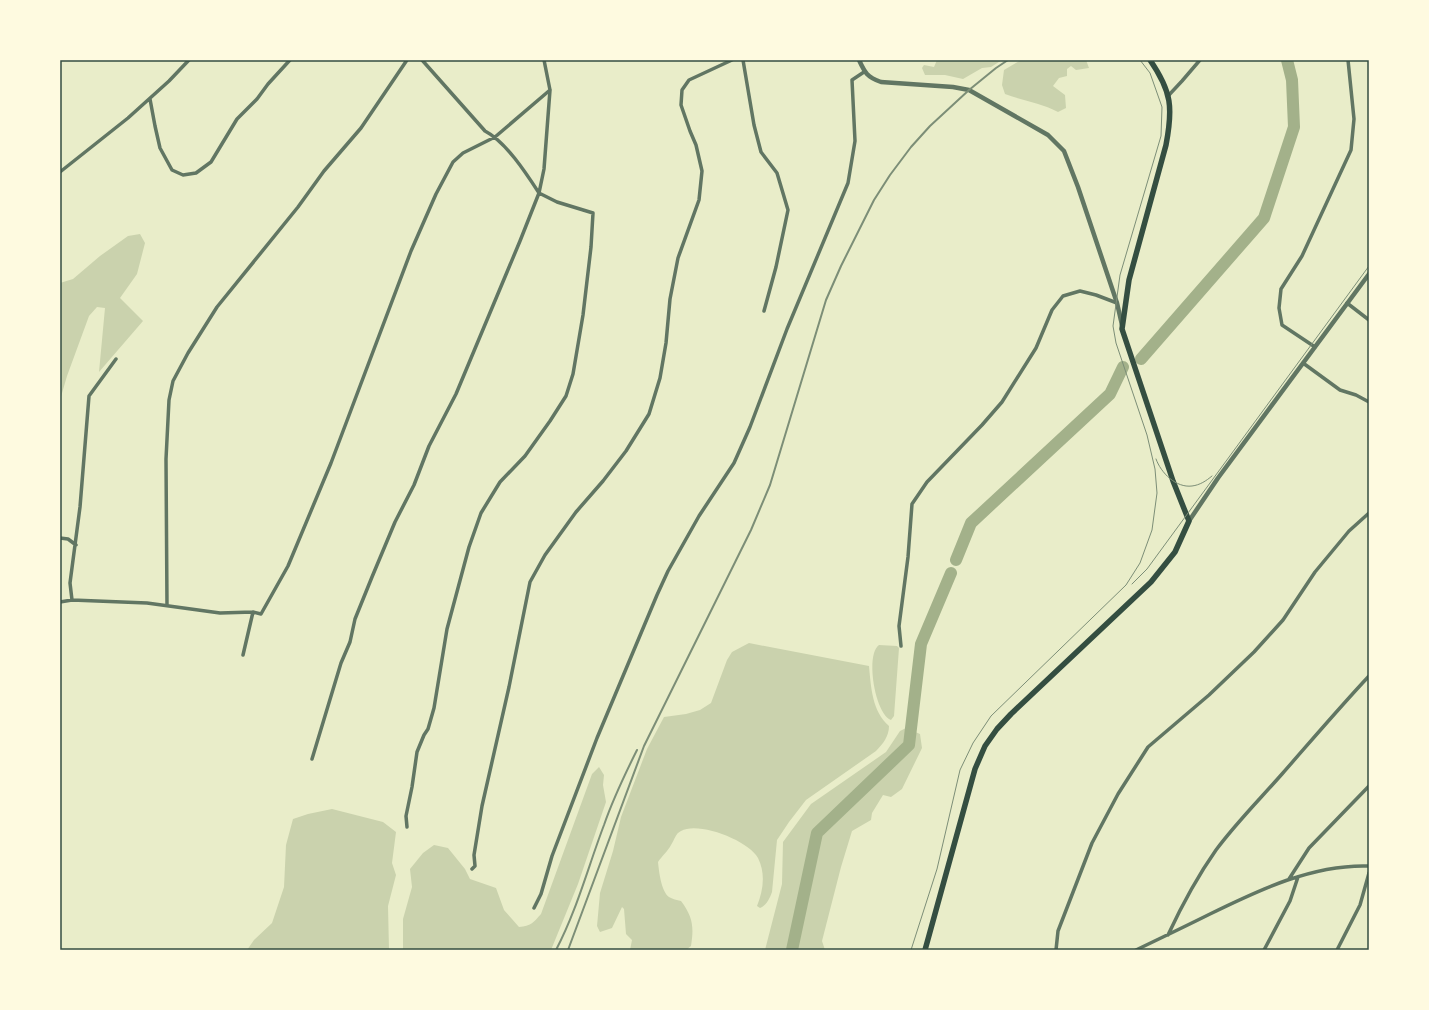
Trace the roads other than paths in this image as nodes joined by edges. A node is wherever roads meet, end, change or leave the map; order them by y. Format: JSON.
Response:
{"nodes":[{"id":1,"x":189,"y":60,"type":"edge"},
{"id":2,"x":290,"y":60,"type":"edge"},
{"id":3,"x":407,"y":60,"type":"edge"},
{"id":4,"x":422,"y":60,"type":"edge"},
{"id":5,"x":544,"y":60,"type":"edge"},
{"id":6,"x":732,"y":60,"type":"edge"},
{"id":7,"x":743,"y":60,"type":"edge"},
{"id":8,"x":859,"y":60,"type":"edge"},
{"id":9,"x":1150,"y":60,"type":"edge"},
{"id":10,"x":1200,"y":60,"type":"edge"},
{"id":11,"x":1348,"y":60,"type":"edge"},
{"id":12,"x":864,"y":72,"type":"junction"},
{"id":13,"x":550,"y":90,"type":"junction"},
{"id":14,"x":1168,"y":96,"type":"junction"},
{"id":15,"x":150,"y":99,"type":"junction"},
{"id":16,"x":495,"y":137,"type":"junction"},
{"id":17,"x":60,"y":172,"type":"edge"},
{"id":18,"x":539,"y":193,"type":"junction"},
{"id":19,"x":1369,"y":274,"type":"edge"},
{"id":20,"x":1117,"y":303,"type":"junction"},
{"id":21,"x":1348,"y":303,"type":"junction"},
{"id":22,"x":764,"y":311,"type":"dead end"},
{"id":23,"x":1369,"y":320,"type":"edge"},
{"id":24,"x":1122,"y":329,"type":"junction"},
{"id":25,"x":1315,"y":347,"type":"junction"},
{"id":26,"x":116,"y":359,"type":"dead end"},
{"id":27,"x":1303,"y":363,"type":"junction"},
{"id":28,"x":1369,"y":402,"type":"edge"},
{"id":29,"x":1369,"y":513,"type":"edge"},
{"id":30,"x":1189,"y":521,"type":"junction"},
{"id":31,"x":60,"y":538,"type":"edge"},
{"id":32,"x":76,"y":545,"type":"junction"},
{"id":33,"x":72,"y":600,"type":"junction"},
{"id":34,"x":60,"y":602,"type":"edge"},
{"id":35,"x":167,"y":605,"type":"junction"},
{"id":36,"x":253,"y":612,"type":"junction"},
{"id":37,"x":902,"y":646,"type":"dead end"},
{"id":38,"x":243,"y":655,"type":"dead end"},
{"id":39,"x":1369,"y":676,"type":"edge"},
{"id":40,"x":312,"y":759,"type":"dead end"},
{"id":41,"x":1369,"y":786,"type":"edge"},
{"id":42,"x":407,"y":827,"type":"dead end"},
{"id":43,"x":1369,"y":866,"type":"edge"},
{"id":44,"x":472,"y":869,"type":"dead end"},
{"id":45,"x":1369,"y":873,"type":"edge"},
{"id":46,"x":1298,"y":877,"type":"junction"},
{"id":47,"x":1289,"y":880,"type":"junction"},
{"id":48,"x":534,"y":908,"type":"dead end"},
{"id":49,"x":1168,"y":935,"type":"junction"},
{"id":50,"x":925,"y":950,"type":"edge"},
{"id":51,"x":1056,"y":950,"type":"edge"},
{"id":52,"x":1136,"y":950,"type":"edge"},
{"id":53,"x":1264,"y":950,"type":"edge"},
{"id":54,"x":1337,"y":950,"type":"edge"}],
"edges":[{"from":1,"to":15,"type":"street"},
{"from":2,"to":15,"type":"street"},
{"from":3,"to":35,"type":"street"},
{"from":4,"to":16,"type":"street"},
{"from":5,"to":13,"type":"street"},
{"from":6,"to":44,"type":"street"},
{"from":7,"to":22,"type":"street"},
{"from":8,"to":12,"type":"street"},
{"from":9,"to":14,"type":"main road"},
{"from":10,"to":14,"type":"street"},
{"from":11,"to":25,"type":"street"},
{"from":12,"to":20,"type":"street"},
{"from":12,"to":48,"type":"street"},
{"from":13,"to":16,"type":"street"},
{"from":13,"to":18,"type":"street"},
{"from":14,"to":24,"type":"main road"},
{"from":15,"to":17,"type":"street"},
{"from":16,"to":18,"type":"street"},
{"from":16,"to":36,"type":"street"},
{"from":18,"to":40,"type":"street"},
{"from":18,"to":42,"type":"street"},
{"from":19,"to":21,"type":"street"},
{"from":20,"to":24,"type":"street"},
{"from":20,"to":37,"type":"street"},
{"from":21,"to":23,"type":"street"},
{"from":21,"to":25,"type":"street"},
{"from":24,"to":30,"type":"main road"},
{"from":25,"to":27,"type":"street"},
{"from":26,"to":32,"type":"street"},
{"from":27,"to":28,"type":"street"},
{"from":27,"to":30,"type":"street"},
{"from":29,"to":51,"type":"street"},
{"from":30,"to":50,"type":"main road"},
{"from":31,"to":32,"type":"street"},
{"from":32,"to":33,"type":"street"},
{"from":33,"to":34,"type":"street"},
{"from":33,"to":35,"type":"street"},
{"from":35,"to":36,"type":"street"},
{"from":36,"to":38,"type":"street"},
{"from":39,"to":49,"type":"street"},
{"from":41,"to":47,"type":"street"},
{"from":43,"to":46,"type":"street"},
{"from":45,"to":54,"type":"street"},
{"from":46,"to":47,"type":"street"},
{"from":46,"to":53,"type":"street"},
{"from":47,"to":49,"type":"street"},
{"from":49,"to":52,"type":"street"}]}
